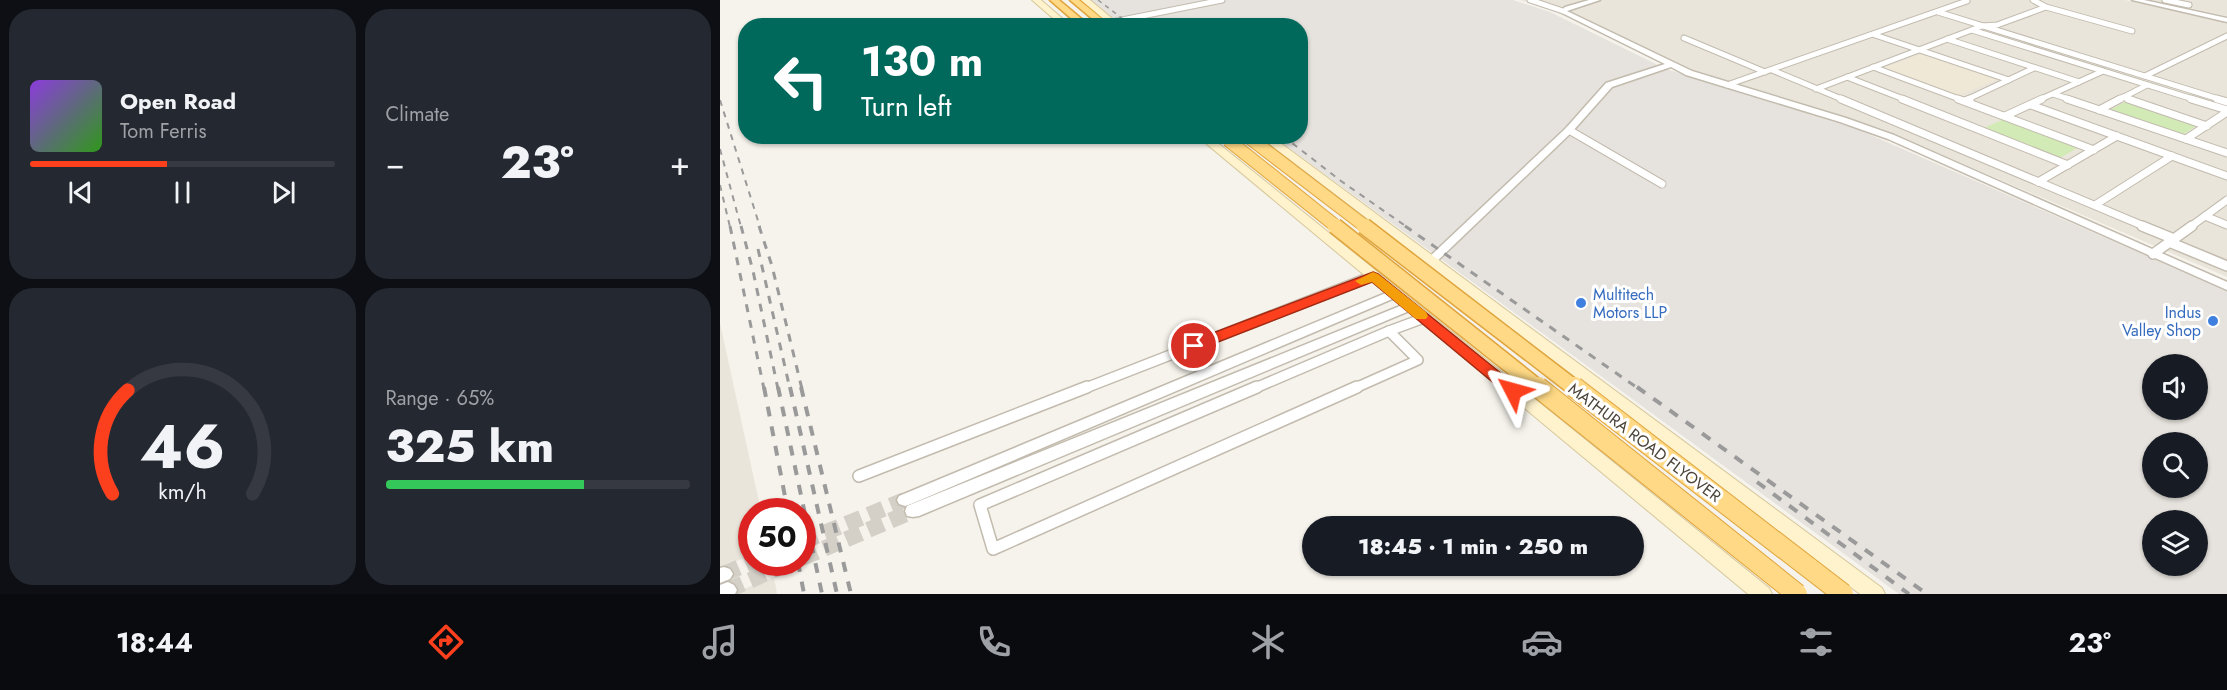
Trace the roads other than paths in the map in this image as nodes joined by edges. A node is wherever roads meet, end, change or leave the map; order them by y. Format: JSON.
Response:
{"nodes":[{"id":1,"x":1036,"y":0,"type":"edge"},
{"id":2,"x":1053,"y":0,"type":"edge"},
{"id":3,"x":1074,"y":0,"type":"edge"},
{"id":4,"x":1085,"y":0,"type":"edge"},
{"id":5,"x":1222,"y":0,"type":"edge"},
{"id":6,"x":1530,"y":0,"type":"edge"},
{"id":7,"x":1597,"y":0,"type":"edge"},
{"id":8,"x":1965,"y":0,"type":"edge"},
{"id":9,"x":2135,"y":0,"type":"edge"},
{"id":10,"x":2165,"y":0,"type":"edge"},
{"id":11,"x":2196,"y":0,"type":"edge"},
{"id":12,"x":2037,"y":1,"type":"edge"},
{"id":13,"x":2046,"y":7,"type":"junction"},
{"id":14,"x":2186,"y":8,"type":"junction"},
{"id":15,"x":1563,"y":11,"type":"junction"},
{"id":16,"x":1938,"y":12,"type":"junction"},
{"id":17,"x":1057,"y":18,"type":"edge"},
{"id":18,"x":1076,"y":18,"type":"edge"},
{"id":19,"x":1102,"y":18,"type":"edge"},
{"id":20,"x":1105,"y":18,"type":"edge"},
{"id":21,"x":1140,"y":18,"type":"edge"},
{"id":22,"x":2227,"y":20,"type":"edge"},
{"id":23,"x":1982,"y":26,"type":"junction"},
{"id":24,"x":1972,"y":30,"type":"junction"},
{"id":25,"x":2132,"y":31,"type":"dead end"},
{"id":26,"x":1875,"y":35,"type":"junction"},
{"id":27,"x":2227,"y":36,"type":"edge"},
{"id":28,"x":1684,"y":38,"type":"dead end"},
{"id":29,"x":1947,"y":39,"type":"junction"},
{"id":30,"x":1919,"y":50,"type":"junction"},
{"id":31,"x":1671,"y":65,"type":"junction"},
{"id":32,"x":1873,"y":67,"type":"junction"},
{"id":33,"x":2034,"y":68,"type":"junction"},
{"id":34,"x":1768,"y":71,"type":"junction"},
{"id":35,"x":2103,"y":71,"type":"junction"},
{"id":36,"x":2145,"y":76,"type":"junction"},
{"id":37,"x":1847,"y":77,"type":"junction"},
{"id":38,"x":2009,"y":80,"type":"junction"},
{"id":39,"x":2079,"y":82,"type":"junction"},
{"id":40,"x":1727,"y":85,"type":"junction"},
{"id":41,"x":2147,"y":85,"type":"junction"},
{"id":42,"x":1816,"y":89,"type":"junction"},
{"id":43,"x":2053,"y":94,"type":"junction"},
{"id":44,"x":2123,"y":98,"type":"junction"},
{"id":45,"x":1965,"y":101,"type":"junction"},
{"id":46,"x":2227,"y":102,"type":"edge"},
{"id":47,"x":2031,"y":105,"type":"junction"},
{"id":48,"x":2099,"y":110,"type":"junction"},
{"id":49,"x":2227,"y":111,"type":"edge"},
{"id":50,"x":2005,"y":116,"type":"junction"},
{"id":51,"x":2207,"y":126,"type":"junction"},
{"id":52,"x":1569,"y":130,"type":"junction"},
{"id":53,"x":2117,"y":136,"type":"junction"},
{"id":54,"x":2186,"y":139,"type":"junction"},
{"id":55,"x":1212,"y":144,"type":"edge"},
{"id":56,"x":1234,"y":144,"type":"edge"},
{"id":57,"x":1257,"y":144,"type":"edge"},
{"id":58,"x":1275,"y":144,"type":"edge"},
{"id":59,"x":2094,"y":150,"type":"junction"},
{"id":60,"x":2227,"y":153,"type":"edge"},
{"id":61,"x":2172,"y":156,"type":"junction"},
{"id":62,"x":2068,"y":165,"type":"junction"},
{"id":63,"x":2227,"y":176,"type":"edge"},
{"id":64,"x":2038,"y":182,"type":"junction"},
{"id":65,"x":1662,"y":184,"type":"dead end"},
{"id":66,"x":2227,"y":200,"type":"edge"},
{"id":67,"x":2095,"y":206,"type":"junction"},
{"id":68,"x":2205,"y":216,"type":"junction"},
{"id":69,"x":2227,"y":225,"type":"edge"},
{"id":70,"x":2172,"y":240,"type":"junction"},
{"id":71,"x":2153,"y":254,"type":"junction"},
{"id":72,"x":1430,"y":262,"type":"junction"},
{"id":73,"x":2227,"y":266,"type":"edge"},
{"id":74,"x":1373,"y":276,"type":"junction"},
{"id":75,"x":2227,"y":286,"type":"edge"},
{"id":76,"x":1393,"y":294,"type":"junction"},
{"id":77,"x":1410,"y":306,"type":"junction"},
{"id":78,"x":1424,"y":318,"type":"junction"},
{"id":79,"x":1389,"y":331,"type":"junction"},
{"id":80,"x":1545,"y":348,"type":"junction"},
{"id":81,"x":1495,"y":376,"type":"junction"},
{"id":82,"x":859,"y":476,"type":"dead end"},
{"id":83,"x":1762,"y":594,"type":"edge"},
{"id":84,"x":1797,"y":594,"type":"edge"},
{"id":85,"x":1843,"y":594,"type":"edge"},
{"id":86,"x":1875,"y":594,"type":"edge"}],
"edges":[{"from":1,"to":17,"type":"main road"},
{"from":2,"to":18,"type":"highway"},
{"from":3,"to":19,"type":"highway"},
{"from":4,"to":20,"type":"main road"},
{"from":5,"to":21,"type":"street"},
{"from":6,"to":15,"type":"street"},
{"from":7,"to":15,"type":"street"},
{"from":8,"to":16,"type":"street"},
{"from":9,"to":14,"type":"street"},
{"from":10,"to":14,"type":"street"},
{"from":11,"to":14,"type":"street"},
{"from":12,"to":13,"type":"street"},
{"from":13,"to":23,"type":"street"},
{"from":13,"to":25,"type":"street"},
{"from":14,"to":22,"type":"street"},
{"from":15,"to":31,"type":"street"},
{"from":16,"to":23,"type":"street"},
{"from":16,"to":26,"type":"street"},
{"from":23,"to":24,"type":"street"},
{"from":23,"to":36,"type":"street"},
{"from":24,"to":29,"type":"street"},
{"from":24,"to":35,"type":"street"},
{"from":26,"to":30,"type":"street"},
{"from":26,"to":34,"type":"street"},
{"from":27,"to":36,"type":"street"},
{"from":28,"to":34,"type":"street"},
{"from":29,"to":30,"type":"street"},
{"from":29,"to":33,"type":"street"},
{"from":30,"to":32,"type":"street"},
{"from":30,"to":38,"type":"street"},
{"from":31,"to":40,"type":"street"},
{"from":31,"to":52,"type":"street"},
{"from":32,"to":37,"type":"street"},
{"from":32,"to":45,"type":"street"},
{"from":33,"to":38,"type":"street"},
{"from":33,"to":39,"type":"street"},
{"from":34,"to":40,"type":"street"},
{"from":34,"to":42,"type":"street"},
{"from":35,"to":39,"type":"street"},
{"from":35,"to":41,"type":"street"},
{"from":36,"to":46,"type":"street"},
{"from":37,"to":42,"type":"street"},
{"from":37,"to":62,"type":"street"},
{"from":38,"to":45,"type":"street"},
{"from":39,"to":43,"type":"street"},
{"from":40,"to":71,"type":"street"},
{"from":41,"to":44,"type":"street"},
{"from":41,"to":49,"type":"street"},
{"from":42,"to":64,"type":"street"},
{"from":43,"to":47,"type":"street"},
{"from":43,"to":48,"type":"street"},
{"from":44,"to":48,"type":"street"},
{"from":44,"to":51,"type":"street"},
{"from":45,"to":50,"type":"street"},
{"from":47,"to":50,"type":"street"},
{"from":47,"to":53,"type":"street"},
{"from":48,"to":54,"type":"street"},
{"from":49,"to":51,"type":"street"},
{"from":50,"to":59,"type":"street"},
{"from":51,"to":54,"type":"street"},
{"from":52,"to":65,"type":"street"},
{"from":52,"to":72,"type":"street"},
{"from":53,"to":59,"type":"street"},
{"from":53,"to":61,"type":"street"},
{"from":54,"to":60,"type":"street"},
{"from":55,"to":74,"type":"main road"},
{"from":56,"to":84,"type":"highway","name":"MATHURA ROAD FLYOVER","bridge":true},
{"from":57,"to":85,"type":"highway","name":"MATHURA ROAD FLYOVER","bridge":true},
{"from":58,"to":72,"type":"main road"},
{"from":59,"to":62,"type":"street"},
{"from":61,"to":63,"type":"street"},
{"from":61,"to":67,"type":"street"},
{"from":62,"to":64,"type":"street"},
{"from":64,"to":67,"type":"street"},
{"from":66,"to":68,"type":"street"},
{"from":67,"to":70,"type":"street"},
{"from":68,"to":69,"type":"street"},
{"from":68,"to":70,"type":"street"},
{"from":70,"to":71,"type":"street"},
{"from":70,"to":73,"type":"street"},
{"from":71,"to":75,"type":"street"},
{"from":72,"to":80,"type":"main road"},
{"from":74,"to":76,"type":"main road"},
{"from":74,"to":82,"type":"street"},
{"from":76,"to":77,"type":"main road"},
{"from":76,"to":77,"type":"street"},
{"from":77,"to":78,"type":"main road"},
{"from":78,"to":79,"type":"street"},
{"from":78,"to":81,"type":"main road"},
{"from":79,"to":79,"type":"street"},
{"from":80,"to":81,"type":"main road"},
{"from":80,"to":86,"type":"main road"},
{"from":81,"to":83,"type":"main road"}]}
